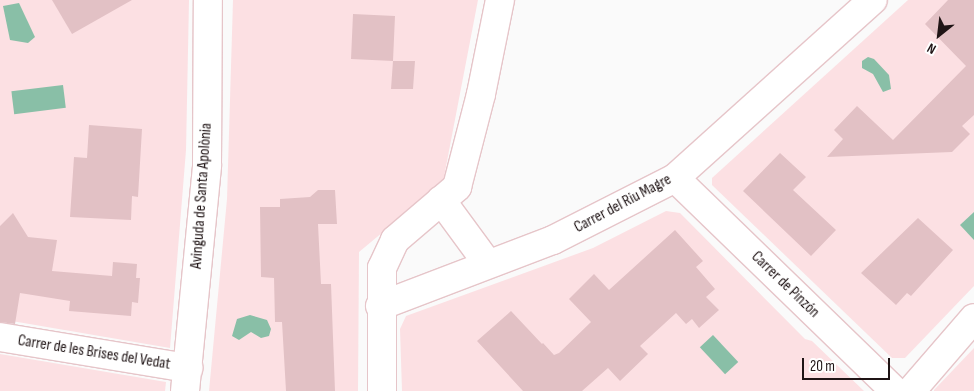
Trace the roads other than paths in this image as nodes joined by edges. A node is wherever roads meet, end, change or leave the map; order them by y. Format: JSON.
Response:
{"nodes":[{"id":1,"x":208,"y":0,"type":"edge"},
{"id":2,"x":500,"y":0,"type":"edge"},
{"id":3,"x":873,"y":0,"type":"edge"},
{"id":4,"x":675,"y":178,"type":"junction"},
{"id":5,"x":442,"y":200,"type":"junction"},
{"id":6,"x":488,"y":264,"type":"junction"},
{"id":7,"x":380,"y":306,"type":"junction"},
{"id":8,"x":974,"y":318,"type":"edge"},
{"id":9,"x":0,"y":337,"type":"edge"},
{"id":10,"x":186,"y":380,"type":"edge"},
{"id":11,"x":382,"y":391,"type":"edge"},
{"id":12,"x":895,"y":391,"type":"edge"},
{"id":13,"x":911,"y":391,"type":"edge"}],
"edges":[{"from":1,"to":10,"type":"street","name":"Avinguda de Santa Apolònia"},
{"from":2,"to":5,"type":"street"},
{"from":3,"to":4,"type":"street","name":"Carrer del Riu Magre"},
{"from":4,"to":6,"type":"street","name":"Carrer del Riu Magre"},
{"from":4,"to":12,"type":"street","name":"Carrer de Pinzón"},
{"from":5,"to":6,"type":"street"},
{"from":5,"to":7,"type":"street"},
{"from":6,"to":7,"type":"street","name":"Carrer del Riu Magre"},
{"from":7,"to":11,"type":"street"},
{"from":8,"to":13,"type":"street"},
{"from":9,"to":10,"type":"street","name":"Carrer de les Brises del Vedat"}]}
